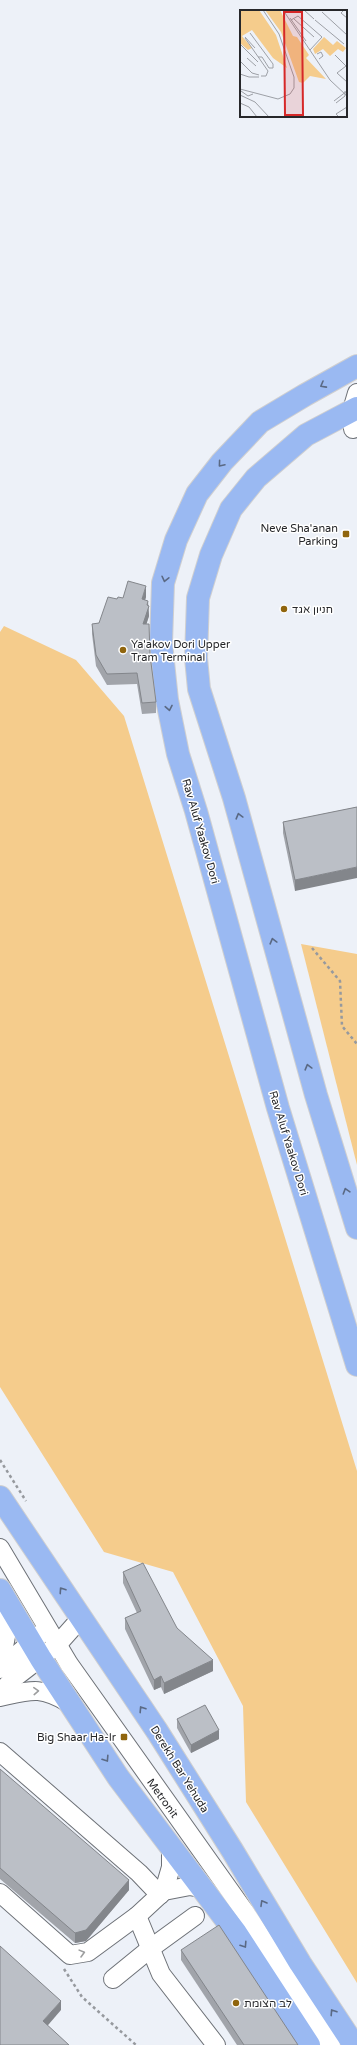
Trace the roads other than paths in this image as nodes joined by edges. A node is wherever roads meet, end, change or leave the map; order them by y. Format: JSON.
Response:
{"nodes":[{"id":1,"x":357,"y":366,"type":"edge"},
{"id":2,"x":352,"y":416,"type":"edge"},
{"id":3,"x":357,"y":1228,"type":"edge"},
{"id":4,"x":357,"y":1365,"type":"edge"},
{"id":5,"x":0,"y":1497,"type":"edge"},
{"id":6,"x":0,"y":1548,"type":"edge"},
{"id":7,"x":0,"y":1590,"type":"edge"},
{"id":8,"x":0,"y":1597,"type":"edge"},
{"id":9,"x":81,"y":1618,"type":"junction"},
{"id":10,"x":47,"y":1628,"type":"junction"},
{"id":11,"x":43,"y":1649,"type":"junction"},
{"id":12,"x":0,"y":1668,"type":"edge"},
{"id":13,"x":0,"y":1693,"type":"edge"},
{"id":14,"x":0,"y":1697,"type":"edge"},
{"id":15,"x":69,"y":1703,"type":"junction"},
{"id":16,"x":0,"y":1752,"type":"edge"},
{"id":17,"x":171,"y":1846,"type":"junction"},
{"id":18,"x":203,"y":1888,"type":"junction"},
{"id":19,"x":0,"y":1893,"type":"edge"},
{"id":20,"x":162,"y":1893,"type":"junction"},
{"id":21,"x":137,"y":1916,"type":"junction"},
{"id":22,"x":195,"y":1916,"type":"dead end"},
{"id":23,"x":151,"y":1948,"type":"junction"},
{"id":24,"x":112,"y":1979,"type":"dead end"},
{"id":25,"x":216,"y":2045,"type":"edge"},
{"id":26,"x":309,"y":2045,"type":"edge"},
{"id":27,"x":331,"y":2045,"type":"edge"},
{"id":28,"x":354,"y":2045,"type":"edge"}],
"edges":[{"from":1,"to":4,"type":"main road","name":"Rav Aluf Yaakov Dori","one_way":true},
{"from":3,"to":2,"type":"main road","one_way":true},
{"from":9,"to":5,"type":"main road","name":"Derekh Bar Yehuda","one_way":true},
{"from":6,"to":10,"type":"lane"},
{"from":7,"to":11,"type":"main road"},
{"from":8,"to":12,"type":"lane"},
{"from":9,"to":10,"type":"lane"},
{"from":9,"to":11,"type":"lane"},
{"from":28,"to":9,"type":"main road","name":"Derekh Bar Yehuda","one_way":true},
{"from":10,"to":11,"type":"lane"},
{"from":11,"to":12,"type":"lane"},
{"from":11,"to":13,"type":"lane"},
{"from":11,"to":15,"type":"main road"},
{"from":11,"to":27,"type":"lane","name":"Metronit"},
{"from":14,"to":15,"type":"lane","one_way":true},
{"from":15,"to":17,"type":"main road","one_way":true},
{"from":16,"to":20,"type":"lane"},
{"from":17,"to":18,"type":"main road"},
{"from":17,"to":20,"type":"lane"},
{"from":18,"to":20,"type":"lane"},
{"from":18,"to":26,"type":"main road","one_way":true},
{"from":19,"to":21,"type":"lane","one_way":true},
{"from":20,"to":21,"type":"lane"},
{"from":21,"to":23,"type":"lane"},
{"from":22,"to":23,"type":"lane"},
{"from":23,"to":24,"type":"lane"},
{"from":23,"to":25,"type":"lane"}]}
